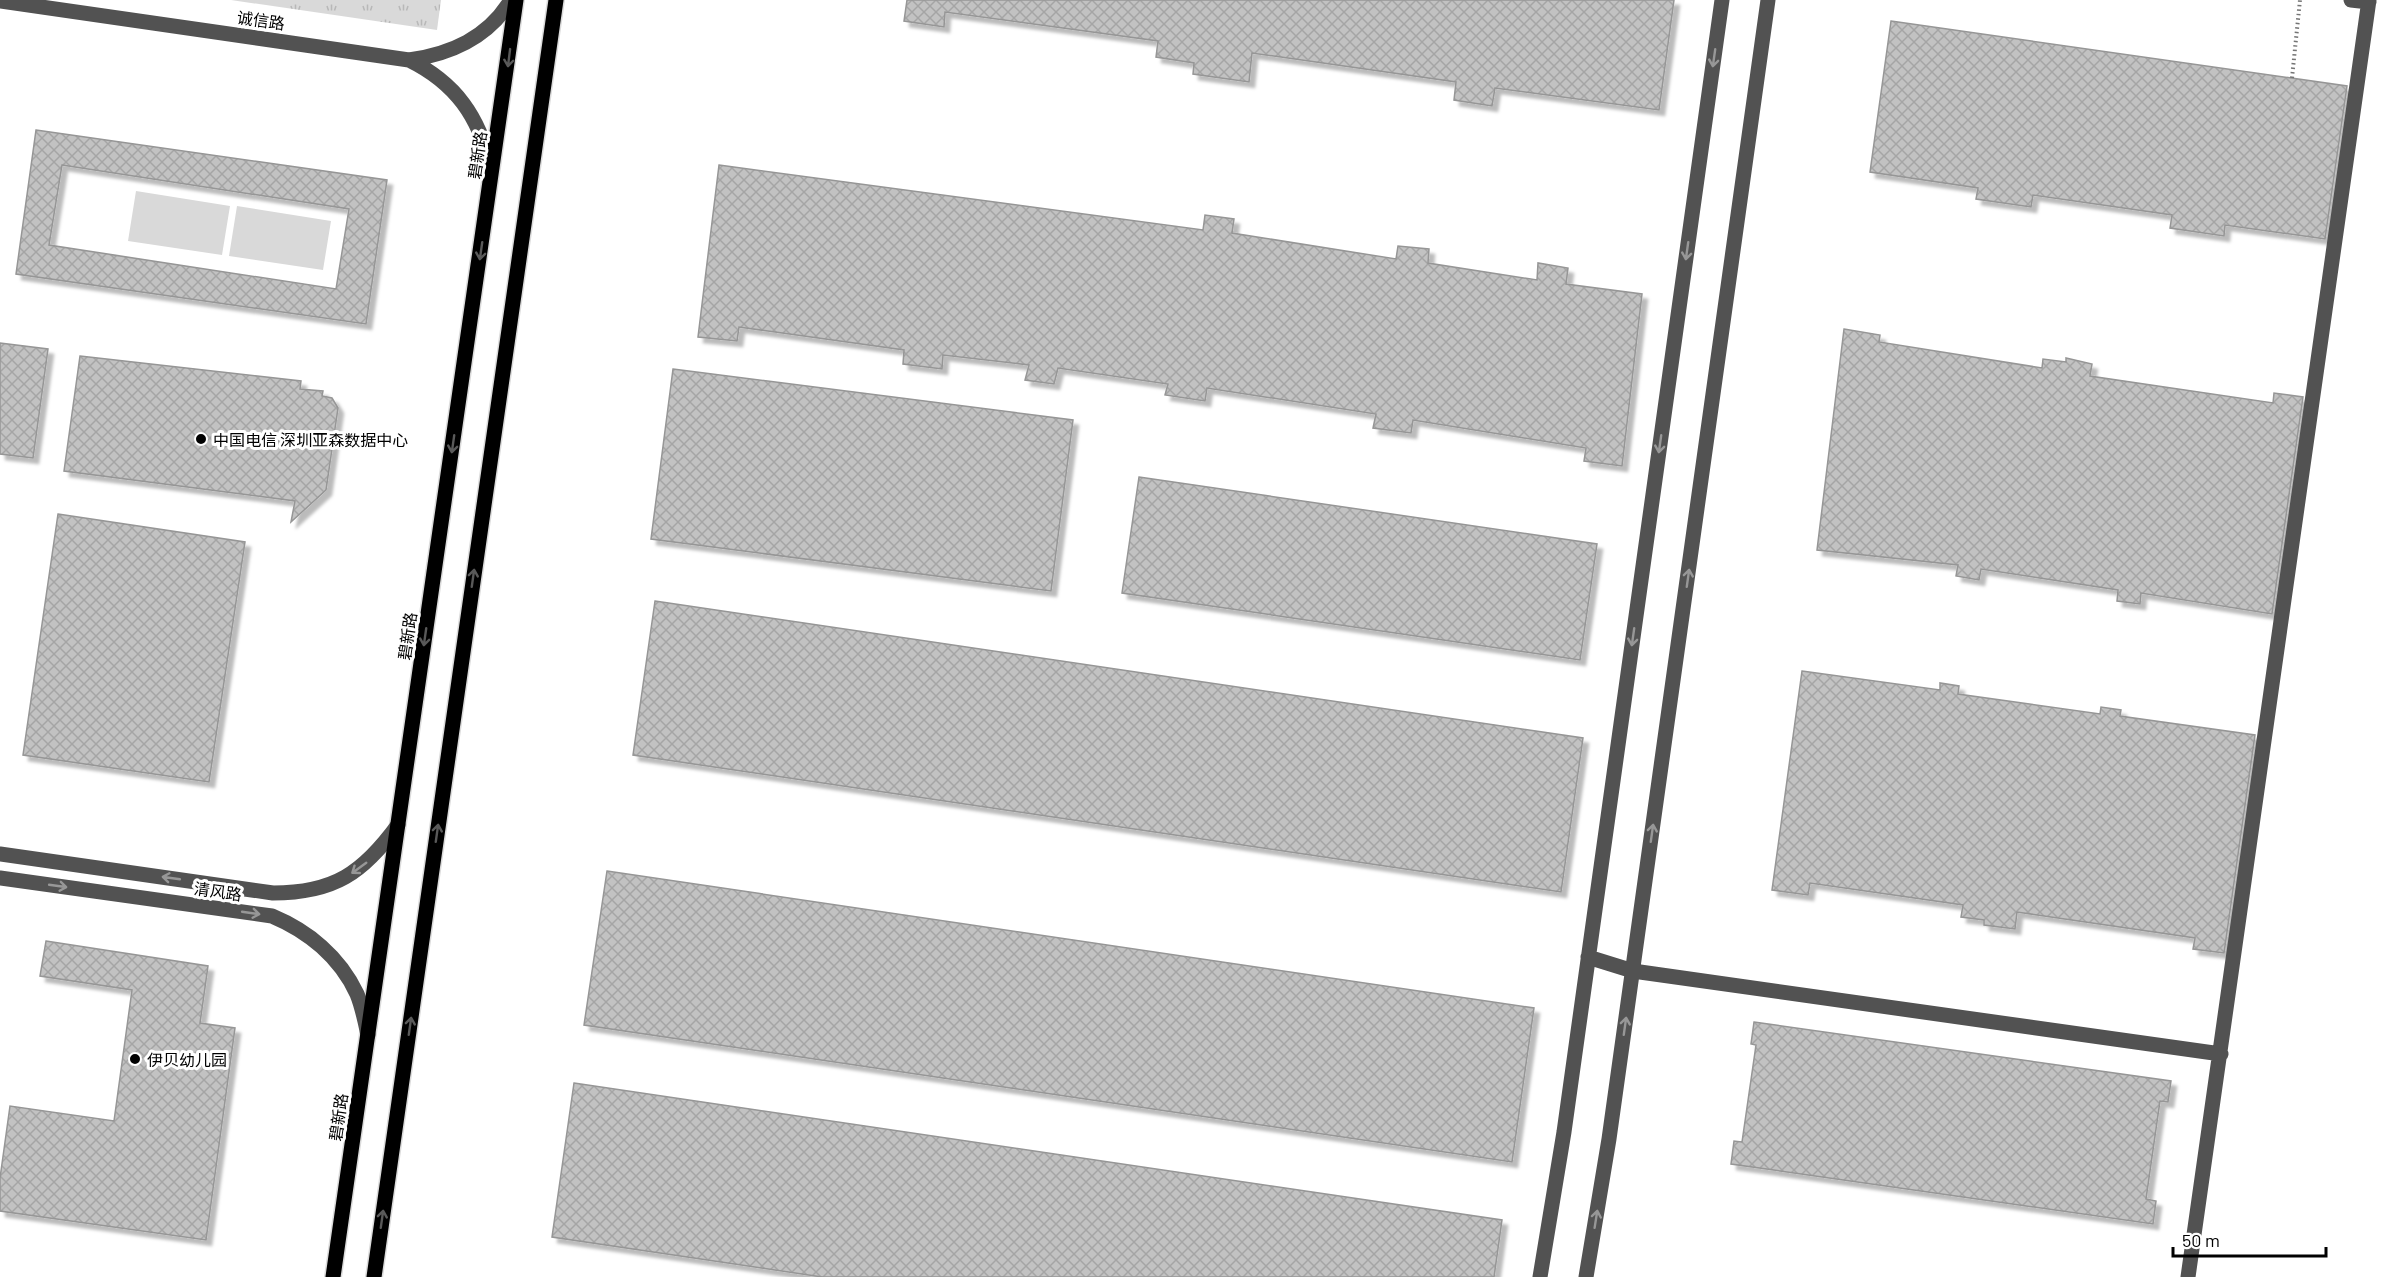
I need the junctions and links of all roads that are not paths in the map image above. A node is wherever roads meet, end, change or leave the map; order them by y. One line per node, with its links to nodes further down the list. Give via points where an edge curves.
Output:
1 (511, 0): 9 (street, 诚信路, via 481,34 455,49)
2 (516, 0): 10 (main road, 碧新路, one-way to 10)
3 (556, 0): 19 (main road, one-way to 3)
4 (1722, 0): 14 (street, one-way to 14)
5 (1768, 0): 15 (street, one-way to 5)
6 (2351, 0): 8 (street)
7 (0, 1): 9 (street, 诚信路)
8 (2369, 1): 17 (street)
9 (409, 60): 10 (street, 诚信路, via 437,76 470,113 485,140)
10 (492, 171): 11 (main road, 碧新路, one-way to 11)
11 (398, 825): 12 (street, 清风路, one-way to 12, via 378,853 356,871 301,893 273,893); 16 (main road, 碧新路)
12 (0, 854)
13 (0, 878): 16 (street, 清风路, one-way to 16, via 272,916 318,943 340,966 357,994)
14 (1588, 957): 15 (street); 20 (street)
15 (1633, 970): 17 (street); 21 (street, one-way to 15)
16 (368, 1035): 18 (main road, 碧新路)
17 (2221, 1054): 22 (street)
18 (333, 1277)
19 (374, 1277)
20 (1540, 1277)
21 (1587, 1277)
22 (2188, 1277)

